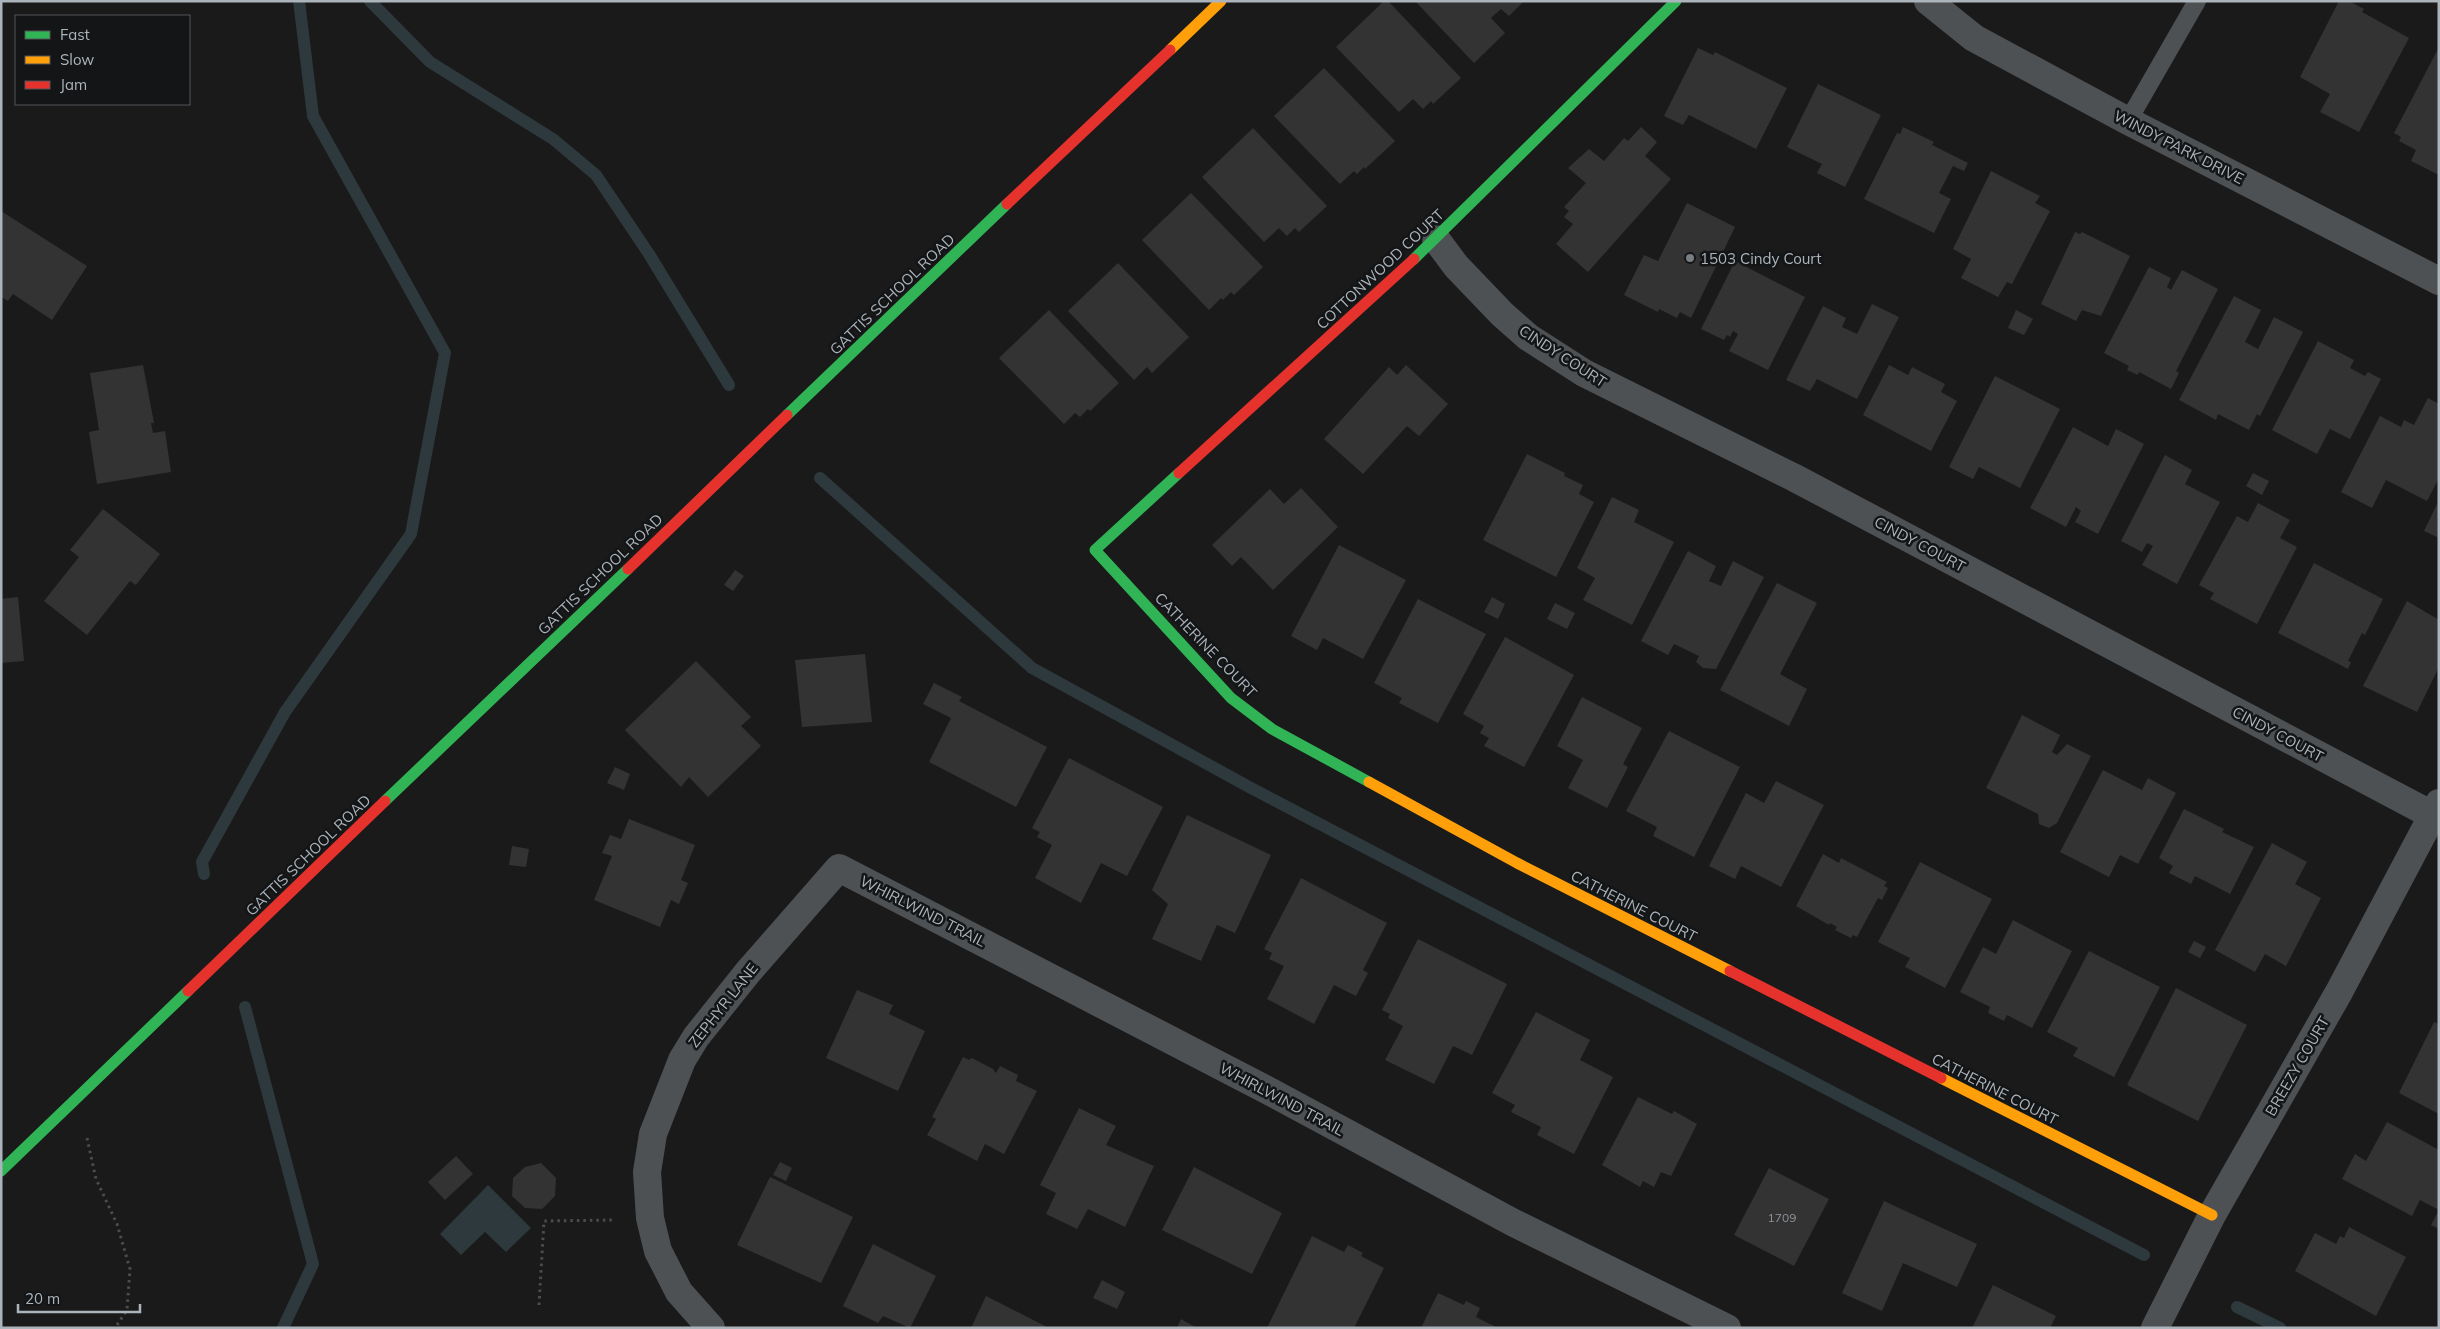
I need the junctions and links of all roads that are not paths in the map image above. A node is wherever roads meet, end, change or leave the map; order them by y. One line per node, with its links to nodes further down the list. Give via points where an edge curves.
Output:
1 (1221, 1): 11 (street, GATTIS SCHOOL ROAD)
2 (1676, 1): 6 (street, COTTONWOOD COURT)
3 (1928, 1): 5 (street, WINDY PARK DRIVE, via 1974,38)
4 (2197, 1): 5 (lane)
5 (2128, 121): 7 (street, WINDY PARK DRIVE)
6 (1436, 239): 8 (street, COTTONWOOD COURT); 9 (street, CINDY COURT, via 1456,266 1502,314 1528,337 1584,373 1793,477)
7 (2439, 281)
8 (1095, 550): 12 (street, CATHERINE COURT, via 1231,698 1272,729 1517,863)
9 (2436, 809): 12 (street, BREEZY COURT, via 2339,992)
10 (839, 868): 13 (street, ZEPHYR LANE, via 696,1037 682,1060 653,1134 647,1172 651,1221 658,1251 679,1292); 14 (street, WHIRLWIND TRAIL, via 1514,1222)
11 (1, 1171)
12 (2212, 1215): 15 (street, BREEZY COURT)
13 (711, 1328)
14 (1727, 1328)
15 (2154, 1328)

